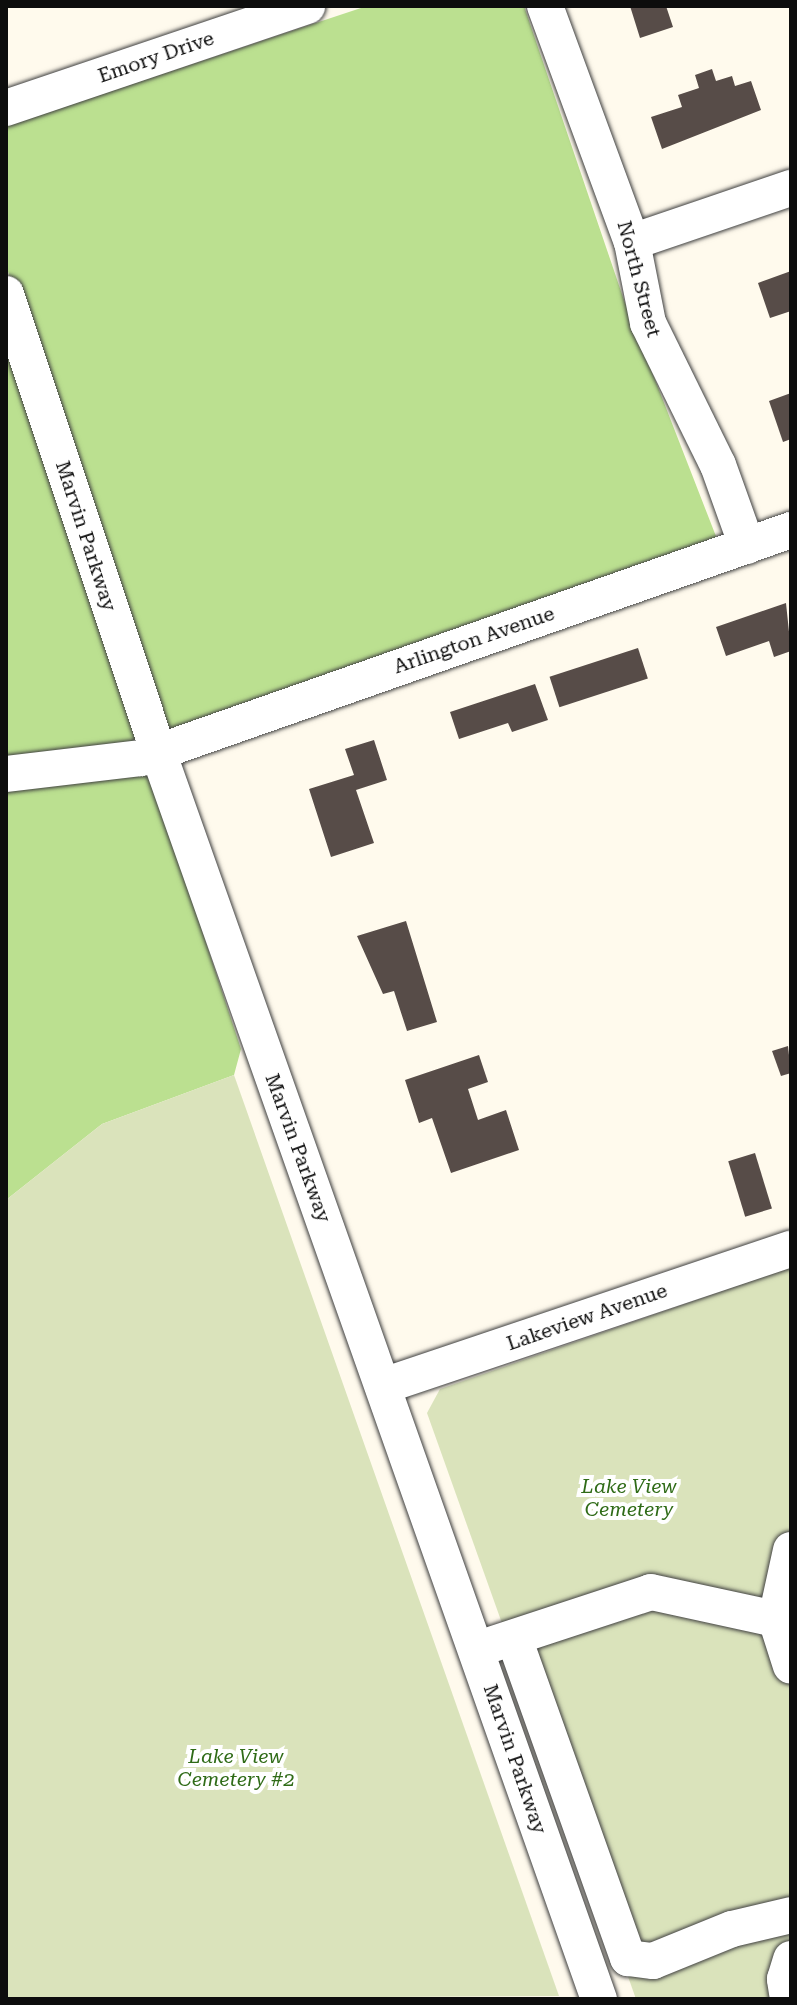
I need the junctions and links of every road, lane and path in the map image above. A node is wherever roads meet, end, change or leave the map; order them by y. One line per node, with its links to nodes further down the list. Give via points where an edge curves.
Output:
1 (307, 6): 3 (street, Emory Drive)
2 (545, 6): 5 (street, North Street)
3 (6, 108)
4 (791, 188): 5 (street)
5 (632, 242): 8 (street, North Street, via 638,291 656,345 697,419)
6 (6, 294): 9 (street, Marvin Parkway)
7 (791, 530): 8 (street, Arlington Avenue)
8 (747, 546): 9 (street, Arlington Avenue)
9 (157, 749): 10 (street, Arlington Avenue, via 141,758); 12 (street, Marvin Parkway)
10 (6, 774)
11 (791, 1249): 12 (street, Lakeview Avenue)
12 (383, 1386): 16 (street, Marvin Parkway)
13 (791, 1550): 14 (street)
14 (776, 1619): 15 (street, via 651,1592); 17 (street)
15 (514, 1638): 16 (street); 18 (street, via 628,1958 653,1961 732,1929)
16 (476, 1648): 20 (street, Marvin Parkway)
17 (791, 1666)
18 (791, 1915)
19 (791, 1959): 21 (street, via 785,1979)
20 (599, 1999)
21 (788, 1999)

